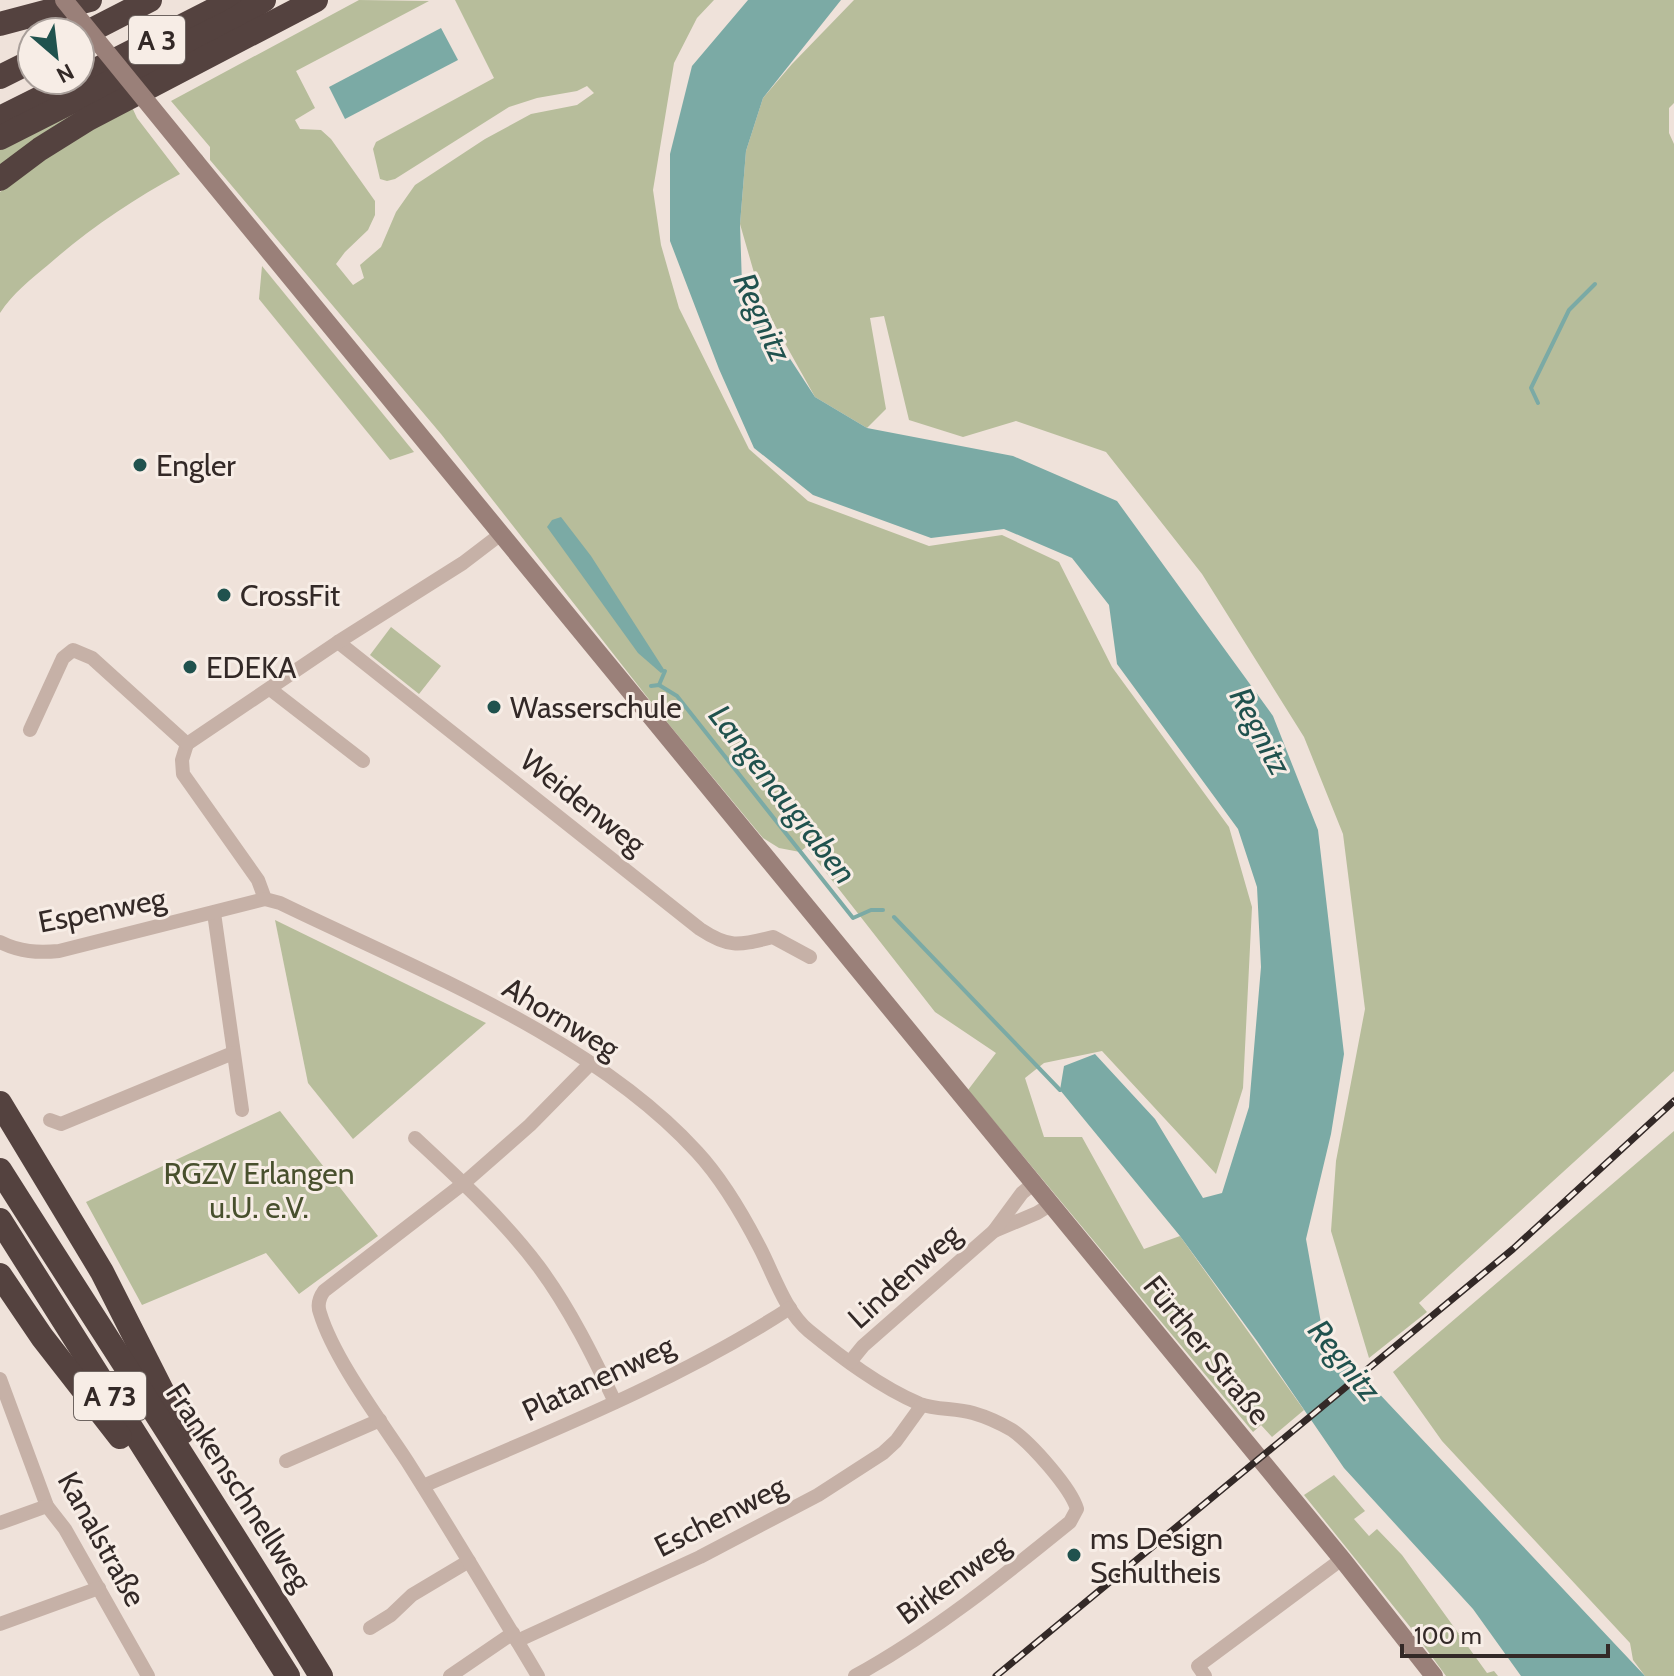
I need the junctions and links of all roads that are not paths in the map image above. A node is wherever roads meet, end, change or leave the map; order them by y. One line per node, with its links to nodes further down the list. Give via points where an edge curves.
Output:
1 (64, 0): 14 (street, Fürther Straße, bridge)
2 (90, 0): 7 (highway)
3 (150, 0): 8 (highway, A 3)
4 (233, 0): 9 (highway, A 3)
5 (264, 0): 12 (highway)
6 (316, 0): 13 (highway, via 88,119)
7 (0, 24)
8 (96, 28)
9 (96, 70)
10 (44, 96): 11 (highway, A 3)
11 (0, 118)
12 (0, 138)
13 (0, 179)
14 (501, 534): 15 (street); 32 (street, Fürther Straße)
15 (338, 642): 16 (street); 23 (street, Weidenweg, via 700,929 737,945 773,937)
16 (270, 689): 18 (street); 19 (street)
17 (30, 730): 18 (street, via 63,658 73,650 92,658)
18 (187, 744): 20 (street, via 183,774 258,880)
19 (363, 761)
20 (265, 899): 21 (street, Espenweg); 25 (street, Ahornweg, via 525,1022)
21 (214, 913): 22 (street, Espenweg, via 59,951 37,953); 24 (street)
22 (0, 942)
23 (810, 957)
24 (233, 1053): 27 (street); 28 (street, via 61,1124)
25 (590, 1064): 31 (street); 37 (street, Ahornweg, via 668,1121 701,1155 735,1204)
26 (0, 1103): 48 (highway, via 102,1272)
27 (242, 1110)
28 (50, 1120)
29 (415, 1138): 31 (street)
30 (0, 1170): 48 (highway, Frankenschnellweg / A 73)
31 (464, 1183): 40 (street, via 539,1266 581,1332); 42 (street, via 320,1297 319,1311 332,1340)
32 (1033, 1184): 33 (street, Fürther Straße); 35 (street, Lindenweg)
33 (1050, 1205): 35 (street, Lindenweg); 49 (street, Fürther Straße)
34 (0, 1220): 51 (highway, Frankenschnellweg / A 73)
35 (994, 1231): 38 (street, Lindenweg)
36 (0, 1275): 51 (highway)
37 (790, 1308): 38 (street, Ahornweg, via 806,1328); 40 (street, Platanenweg)
38 (850, 1362): 41 (street, Ahornweg)
39 (0, 1379): 45 (street, Kanalstraße)
40 (615, 1402): 44 (street, Platanenweg)
41 (922, 1405): 46 (street, Ahornweg, via 970,1412 1024,1439 1071,1495); 55 (street, Eschenweg, via 883,1453 818,1495 700,1557)
42 (380, 1420): 43 (street); 44 (street)
43 (286, 1461)
44 (423, 1486): 50 (street)
45 (47, 1506): 47 (street); 52 (street, Kanalstraße)
46 (1075, 1515): 61 (street, Birkenweg, via 963,1607)
47 (0, 1523)
48 (230, 1527): 58 (highway, Frankenschnellweg / A 73)
49 (1342, 1559): 62 (street, via 1198,1666); 63 (street, Fürther Straße)
50 (469, 1561): 54 (street); 55 (street)
51 (214, 1563): 57 (highway, Frankenschnellweg / A 73)
52 (99, 1588): 53 (street); 56 (street, Kanalstraße)
53 (0, 1624)
54 (370, 1628)
55 (515, 1637): 59 (street, Eschenweg); 60 (street)
56 (148, 1676)
57 (288, 1676)
58 (321, 1676)
59 (450, 1676)
60 (538, 1676)
61 (855, 1676)
62 (1205, 1676)
63 (1434, 1676)

